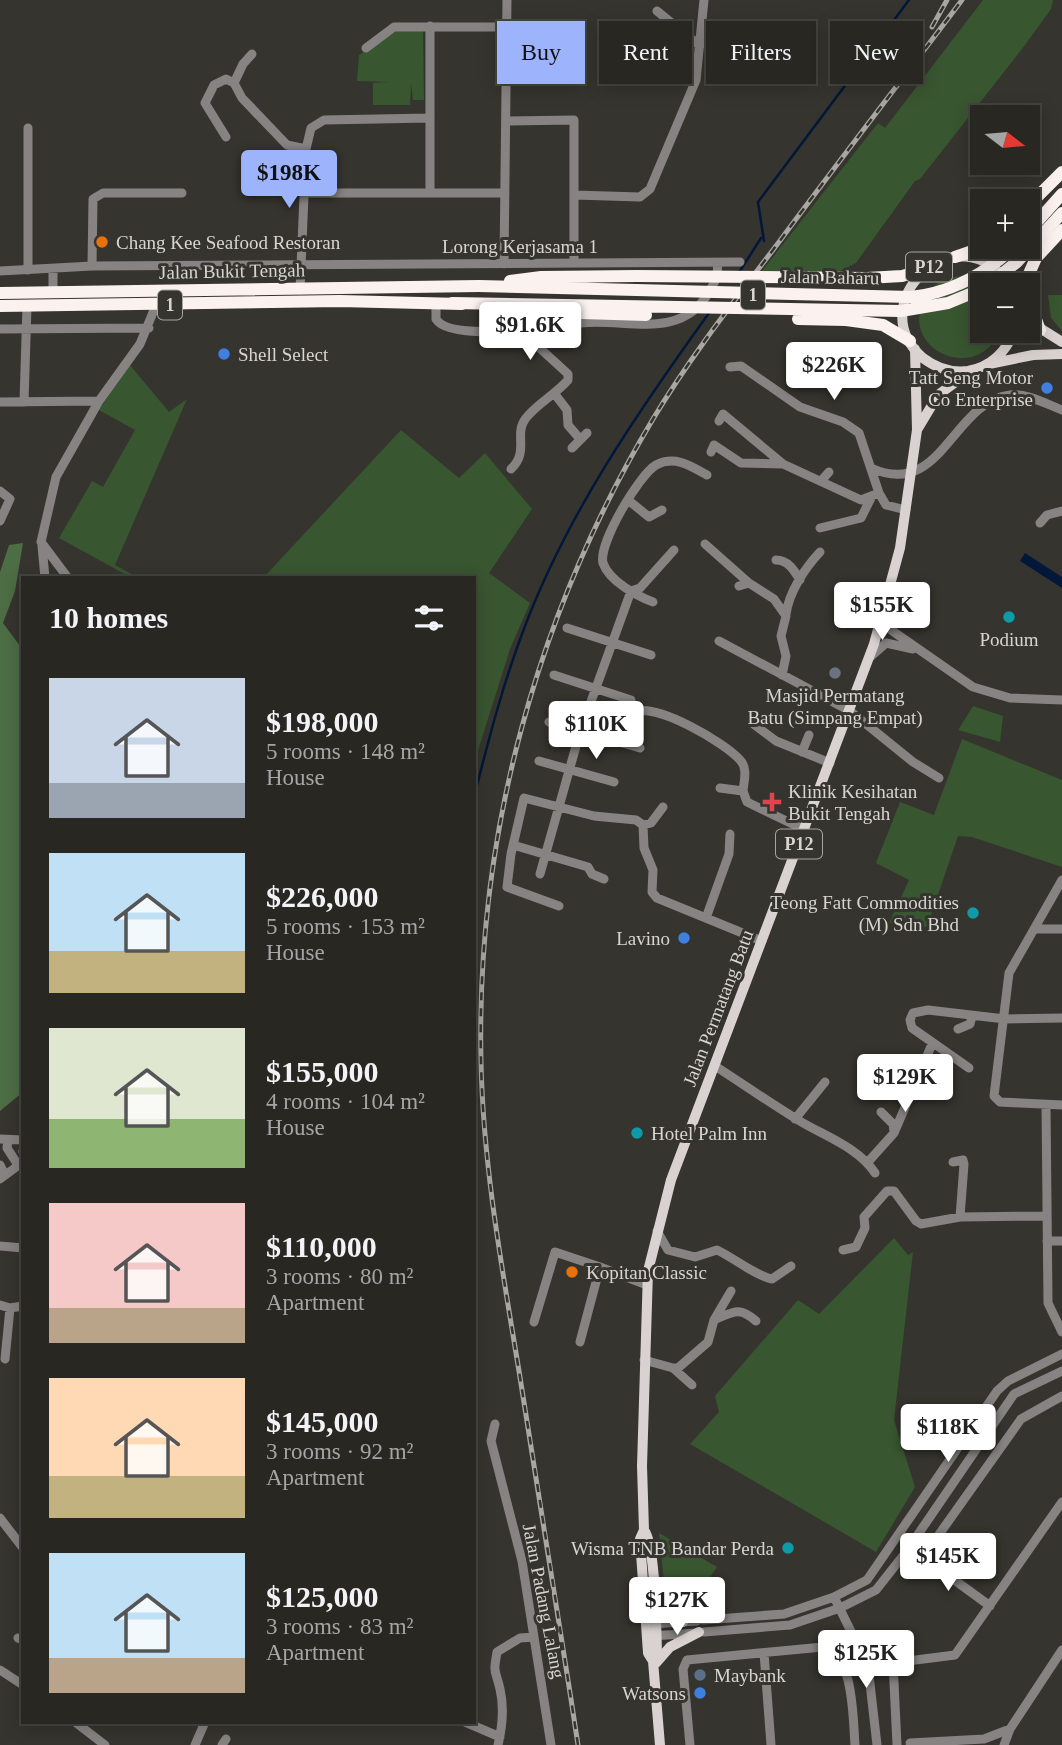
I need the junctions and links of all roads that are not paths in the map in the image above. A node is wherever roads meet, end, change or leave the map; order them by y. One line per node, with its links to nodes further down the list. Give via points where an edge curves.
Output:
1 (507, 0): 4 (street)
2 (704, 0): 7 (street)
3 (657, 11): 7 (street)
4 (507, 21)
5 (430, 26): 6 (street); 8 (street, via 394,27); 12 (street)
6 (497, 27)
7 (700, 46): 24 (street, via 696,80 650,189 640,197)
8 (366, 48)
9 (252, 54): 10 (street)
10 (234, 83): 15 (street, via 226,79 214,85 205,103); 16 (street, via 242,98 287,145)
11 (506, 84): 13 (street)
12 (430, 118): 16 (street, via 324,120 308,133); 19 (street)
13 (506, 121): 20 (street); 24 (street, via 574,120)
14 (28, 128): 42 (street)
15 (226, 137)
16 (306, 149): 18 (street)
17 (1062, 172): 22 (highway)
18 (304, 193): 19 (street); 37 (street)
19 (430, 193): 20 (street)
20 (505, 193): 35 (street)
21 (182, 194): 38 (street, via 103,193 93,199)
22 (1040, 194)
23 (1062, 194): 26 (highway)
24 (574, 195): 34 (street)
25 (1062, 213): 44 (highway, bridge)
26 (1040, 219)
27 (1062, 230): 36 (highway)
28 (970, 252): 29 (highway)
29 (955, 257): 40 (main road, P12); 43 (main road, P12, via 986,263)
30 (999, 259): 47 (highway, Jalan Baharu / 1, bridge, via 964,282 911,298)
31 (1024, 259): 36 (highway)
32 (717, 262): 33 (street, Lorong Kerjasama 1); 34 (street, Lorong Kerjasama 1); 61 (street, via 718,277 705,299 675,322 582,323)
33 (740, 262)
34 (574, 263): 35 (street, Lorong Kerjasama 1)
35 (504, 264): 37 (street, Lorong Kerjasama 1)
36 (1033, 264): 45 (highway)
37 (301, 265): 38 (street, Lorong Kerjasama 1); 48 (street)
38 (92, 266): 39 (street, Lorong Kerjasama 1)
39 (53, 269): 42 (street, Lorong Kerjasama 1); 49 (street)
40 (925, 270): 47 (highway, bridge, via 867,278 541,277); 64 (main road, P12, via 905,299 904,320)
41 (0, 271): 42 (street, Lorong Kerjasama 1)
42 (27, 271)
43 (996, 273)
44 (1003, 273)
45 (1030, 273)
46 (464, 286): 47 (highway, Jalan Baharu / 1); 48 (highway, Jalan Bukit Tengah / 1)
47 (479, 286)
48 (300, 290): 49 (highway, Jalan Bukit Tengah / 1)
49 (53, 292): 50 (highway, Jalan Bukit Tengah / 1)
50 (0, 293)
51 (970, 294): 53 (highway, Jalan Baharu / 1, bridge, via 948,303 901,311)
52 (436, 303): 53 (highway, Jalan Bukit Tengah / 1); 54 (highway, Jalan Bukit Tengah / 1); 61 (street, via 436,319 446,328)
53 (452, 303): 64 (highway, bridge, via 548,314 846,320 883,325)
54 (156, 305): 56 (highway, Jalan Bukit Tengah / 1); 57 (street)
55 (0, 306): 56 (highway, Jalan Bukit Tengah / 1)
56 (27, 306): 59 (street)
57 (149, 328): 59 (street); 71 (street)
58 (0, 329): 59 (street)
59 (26, 329): 70 (street)
60 (1041, 330): 62 (main road)
61 (521, 331): 69 (street, via 568,374 568,380)
62 (1062, 342)
63 (1007, 343): 66 (main road)
64 (912, 344): 68 (main road, P12, via 937,366); 75 (main road, Jalan Permatang Batu / P12)
65 (1062, 354): 66 (main road)
66 (987, 365): 68 (main road, P12)
67 (730, 367): 79 (street, via 741,366 800,407 843,422 859,433)
68 (972, 370): 75 (main road, Jalan Permatang Batu / P12, via 938,395)
69 (554, 393): 76 (street, via 567,410 568,425 584,436); 80 (street, via 525,419 522,453)
70 (24, 401): 71 (street); 72 (street)
71 (99, 401): 94 (street, via 54,481)
72 (0, 402)
73 (1062, 410): 82 (street, via 1021,395 991,401 958,429 945,450)
74 (719, 421): 78 (street, via 723,414)
75 (917, 430): 82 (main road, Jalan Permatang Batu / P12)
76 (572, 449)
77 (711, 452): 78 (street, via 714,445 741,463)
78 (783, 464): 84 (street)
79 (871, 468): 82 (street); 86 (street)
80 (511, 469)
81 (829, 472): 84 (street)
82 (911, 472): 89 (main road, Jalan Permatang Batu / P12)
83 (707, 475): 87 (street, via 681,461 657,465)
84 (821, 481): 86 (street, via 861,500)
85 (0, 491): 91 (street, via 10,499)
86 (875, 495): 89 (street, via 886,505); 93 (street, via 861,518)
87 (628, 500): 88 (street, via 649,517); 102 (street, via 602,559 611,576)
88 (662, 510)
89 (906, 510): 105 (main road, Jalan Permatang Batu / P12)
90 (1062, 511): 92 (street, via 1047,515)
91 (0, 521)
92 (1040, 523)
93 (820, 528)
94 (42, 544): 99 (street); 100 (street)
95 (705, 544): 104 (street, via 744,584 774,598)
96 (674, 550): 102 (street)
97 (820, 552): 101 (street)
98 (776, 560): 101 (street, via 792,567)
99 (45, 576)
100 (66, 576)
101 (800, 580): 104 (street)
102 (631, 592): 103 (street); 107 (street)
103 (653, 602)
104 (786, 615): 112 (street, via 781,636 786,656)
105 (883, 615): 109 (street, via 891,630); 111 (main road, Jalan Permatang Batu / P12)
106 (567, 628): 107 (street)
107 (611, 641): 110 (street); 114 (street)
108 (719, 641): 112 (street)
109 (915, 649): 111 (street, via 886,643); 116 (street, via 979,689 1017,699)
110 (651, 655)
111 (869, 659): 117 (main road, Jalan Permatang Batu / P12)
112 (782, 675): 117 (street)
113 (554, 676): 114 (street)
114 (595, 689): 115 (street); 121 (street)
115 (631, 700)
116 (1062, 700)
117 (850, 711): 126 (main road, Jalan Permatang Batu / P12); 128 (street)
118 (633, 713): 131 (street, via 642,709 656,713 720,744 742,761)
119 (549, 722): 121 (street)
120 (752, 723): 124 (street, via 776,741)
121 (580, 732): 123 (street); 127 (street)
122 (809, 735): 124 (street)
123 (640, 748)
124 (802, 752): 126 (street)
125 (539, 761): 127 (street)
126 (830, 763): 135 (main road, Jalan Permatang Batu / P12)
127 (570, 768): 129 (street); 132 (street)
128 (939, 778)
129 (614, 782)
130 (719, 788): 131 (street)
131 (743, 791): 135 (street, via 747,802)
132 (559, 806): 134 (street); 137 (street, via 524,798); 138 (street)
133 (663, 807): 134 (street, via 651,823)
134 (643, 825): 143 (street, via 644,848 653,870 652,892)
135 (805, 830): 146 (main road, Jalan Permatang Batu / P12)
136 (730, 834): 143 (street, via 729,854)
137 (513, 845): 138 (street); 142 (street, via 508,887)
138 (546, 855): 139 (street); 140 (street, via 588,867)
139 (540, 874)
140 (604, 879)
141 (1062, 880): 144 (street)
142 (559, 906)
143 (706, 918): 146 (street)
144 (1034, 929): 145 (street); 149 (street, via 1009,973)
145 (1062, 929)
146 (762, 941): 152 (main road, Jalan Permatang Batu / P12)
147 (972, 1016): 149 (street); 150 (street, via 970,1024); 151 (street, via 928,1010 913,1013 912,1028)
148 (1062, 1017): 149 (street)
149 (1004, 1019): 155 (street, via 995,1096 1000,1102)
150 (958, 1029)
151 (932, 1044): 153 (street); 159 (street)
152 (715, 1066): 158 (street); 168 (main road, Jalan Permatang Batu / P12)
153 (969, 1068)
154 (825, 1082): 158 (street)
155 (1046, 1105): 156 (street); 166 (street)
156 (1062, 1105)
157 (881, 1112): 159 (street, via 893,1124)
158 (795, 1119): 161 (street)
159 (894, 1133): 161 (street)
160 (4, 1139): 164 (street)
161 (867, 1162): 165 (street)
162 (953, 1162): 167 (street, via 963,1160 964,1164)
163 (0, 1165): 164 (street)
164 (14, 1170)
165 (875, 1173)
166 (1047, 1216): 167 (street); 169 (street)
167 (960, 1217): 173 (street, via 921,1224 894,1191 887,1191 864,1217 865,1228 856,1247)
168 (656, 1230): 174 (street, via 668,1250 695,1257 717,1250 762,1277 772,1279); 176 (main road, Jalan Permatang Batu / P12)
169 (1047, 1241): 170 (street); 182 (street, via 1048,1303)
170 (1062, 1241)
171 (0, 1246): 172 (street)
172 (21, 1248)
173 (843, 1250)
174 (791, 1266)
175 (600, 1267): 176 (street); 181 (street, via 555,1252); 183 (street)
176 (647, 1285): 186 (main road, Jalan Permatang Batu / P12)
177 (731, 1291): 179 (street)
178 (5, 1306): 185 (street)
179 (714, 1320): 180 (street, via 736,1309); 187 (street, via 703,1347)
180 (757, 1321)
181 (534, 1322)
182 (1062, 1332)
183 (580, 1342)
184 (1062, 1354): 191 (street, via 1008,1381)
185 (5, 1359)
186 (644, 1360): 187 (street); 196 (main road, Jalan Permatang Batu / P12)
187 (673, 1368): 189 (street)
188 (1062, 1371): 192 (street, via 1014,1394)
189 (692, 1385)
190 (1062, 1396): 201 (street, via 1021,1419 923,1557)
191 (989, 1403): 192 (street); 198 (street, via 876,1570 867,1580)
192 (1000, 1412): 199 (street, via 906,1552 876,1590)
193 (495, 1424): 207 (street, Jalan Padang Lalang, via 491,1441 522,1562)
194 (1062, 1502): 201 (street)
195 (0, 1518): 197 (street)
196 (644, 1530): 200 (main road, Jalan Permatang Batu / P12, via 649,1538); 206 (main road, Jalan Permatang Batu / P12, via 640,1539)
197 (21, 1545)
198 (834, 1597): 202 (street); 204 (street, via 785,1614)
199 (860, 1598): 202 (street); 205 (street)
200 (654, 1600): 203 (main road, via 665,1613); 206 (main road, Jalan Permatang Batu / P12)
201 (990, 1605): 210 (street, via 955,1655)
202 (840, 1608): 204 (street, via 783,1627); 205 (street)
203 (683, 1622): 204 (street); 206 (street)
204 (701, 1626): 206 (street); 211 (main road)
205 (849, 1627): 212 (street)
206 (651, 1630): 211 (main road, Jalan Permatang Batu / P12, via 657,1656)
207 (534, 1637): 220 (street, via 520,1638 497,1652 493,1673 500,1689); 225 (street, Jalan Padang Lalang)
208 (1062, 1650): 219 (street)
209 (764, 1653): 227 (street, via 687,1660); 228 (street); 229 (street, via 823,1647 834,1651 850,1685)
210 (892, 1662): 212 (street); 218 (street)
211 (654, 1664): 226 (main road, Jalan Permatang Batu / P12)
212 (868, 1666): 230 (street)
213 (0, 1670): 214 (street)
214 (21, 1684)
215 (78, 1724): 223 (street)
216 (204, 1724): 224 (street)
217 (468, 1724): 220 (street)
218 (896, 1728): 222 (street); 231 (street)
219 (1010, 1729): 221 (street); 232 (street)
220 (499, 1741)
221 (987, 1742): 222 (street)
222 (909, 1744)
223 (105, 1745)
224 (195, 1745)
225 (551, 1745)
226 (660, 1745)
227 (690, 1745)
228 (771, 1745)
229 (855, 1745)
230 (877, 1745)
231 (897, 1745)
232 (1004, 1745)

